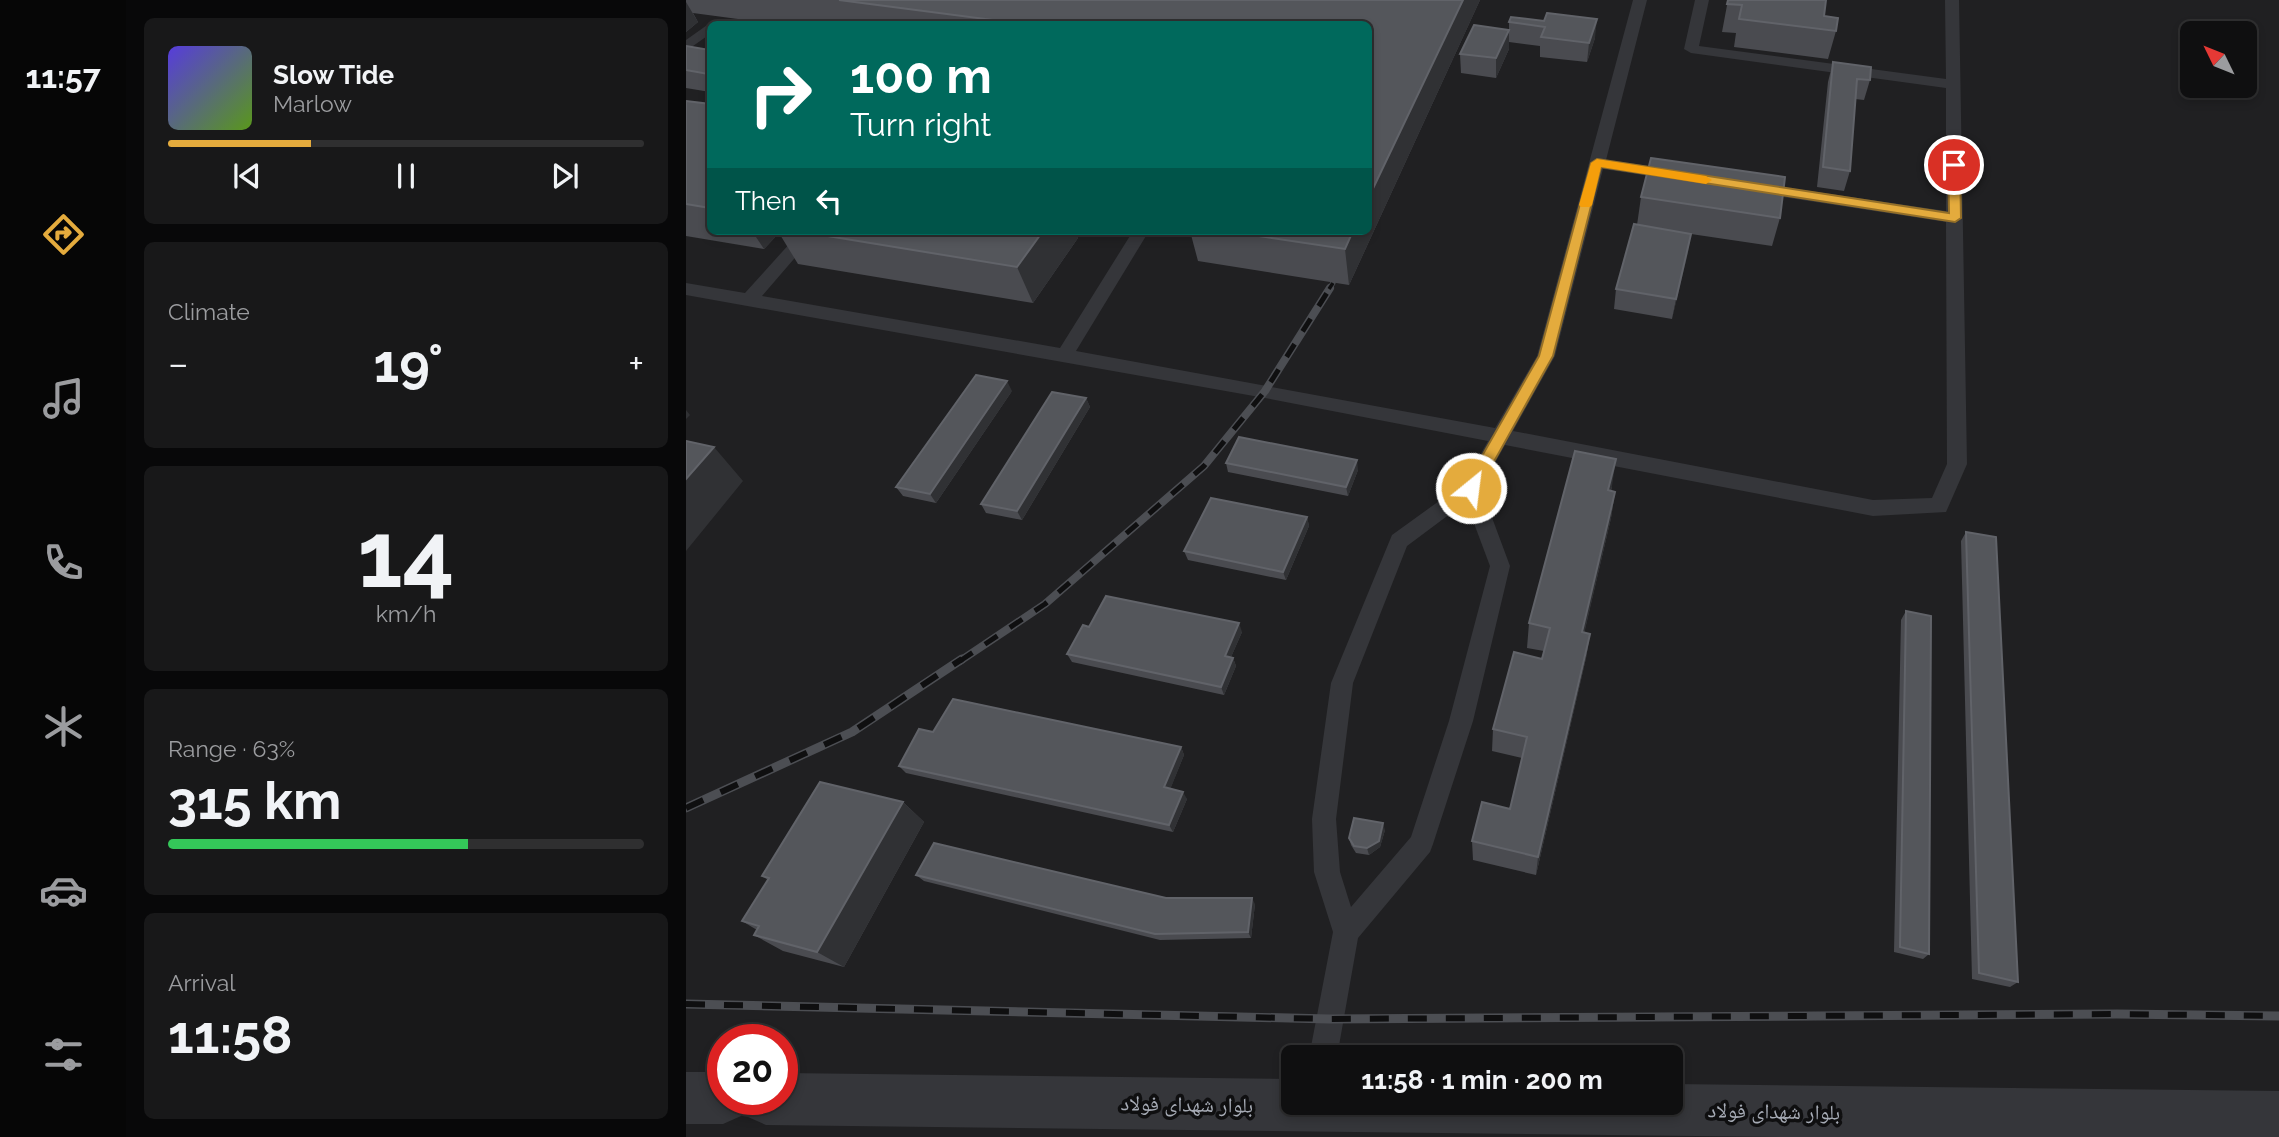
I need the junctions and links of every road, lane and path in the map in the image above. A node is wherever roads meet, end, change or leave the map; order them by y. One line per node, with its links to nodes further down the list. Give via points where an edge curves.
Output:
1 (1640, 0): 7 (lane)
2 (1702, 0): 6 (lane, via 1691,49)
3 (1952, 0): 6 (lane)
4 (707, 30): 5 (lane)
5 (686, 47)
6 (1954, 85): 10 (lane)
7 (1597, 163): 8 (lane); 16 (lane, via 1546,356)
8 (1693, 178)
9 (1734, 184): 10 (lane)
10 (1955, 218): 16 (lane, via 1957,464 1939,506 1873,508)
11 (806, 235): 14 (lane)
12 (1139, 235): 15 (lane)
13 (686, 289): 14 (lane)
14 (749, 300): 15 (lane)
15 (1064, 356): 16 (lane)
16 (1501, 435): 17 (lane)
17 (1471, 488): 18 (lane, via 1500,566 1461,721 1421,844); 18 (lane, via 1399,541 1342,683 1324,818 1327,872)
18 (1346, 932): 19 (lane)
19 (1327, 1045)
20 (686, 1098): 21 (street)
21 (707, 1098)
22 (798, 1099): 23 (street, بلوار شهدای فولاد)
23 (1281, 1101)
24 (1683, 1107): 25 (street, بلوار شهدای فولاد)
25 (2279, 1117)

